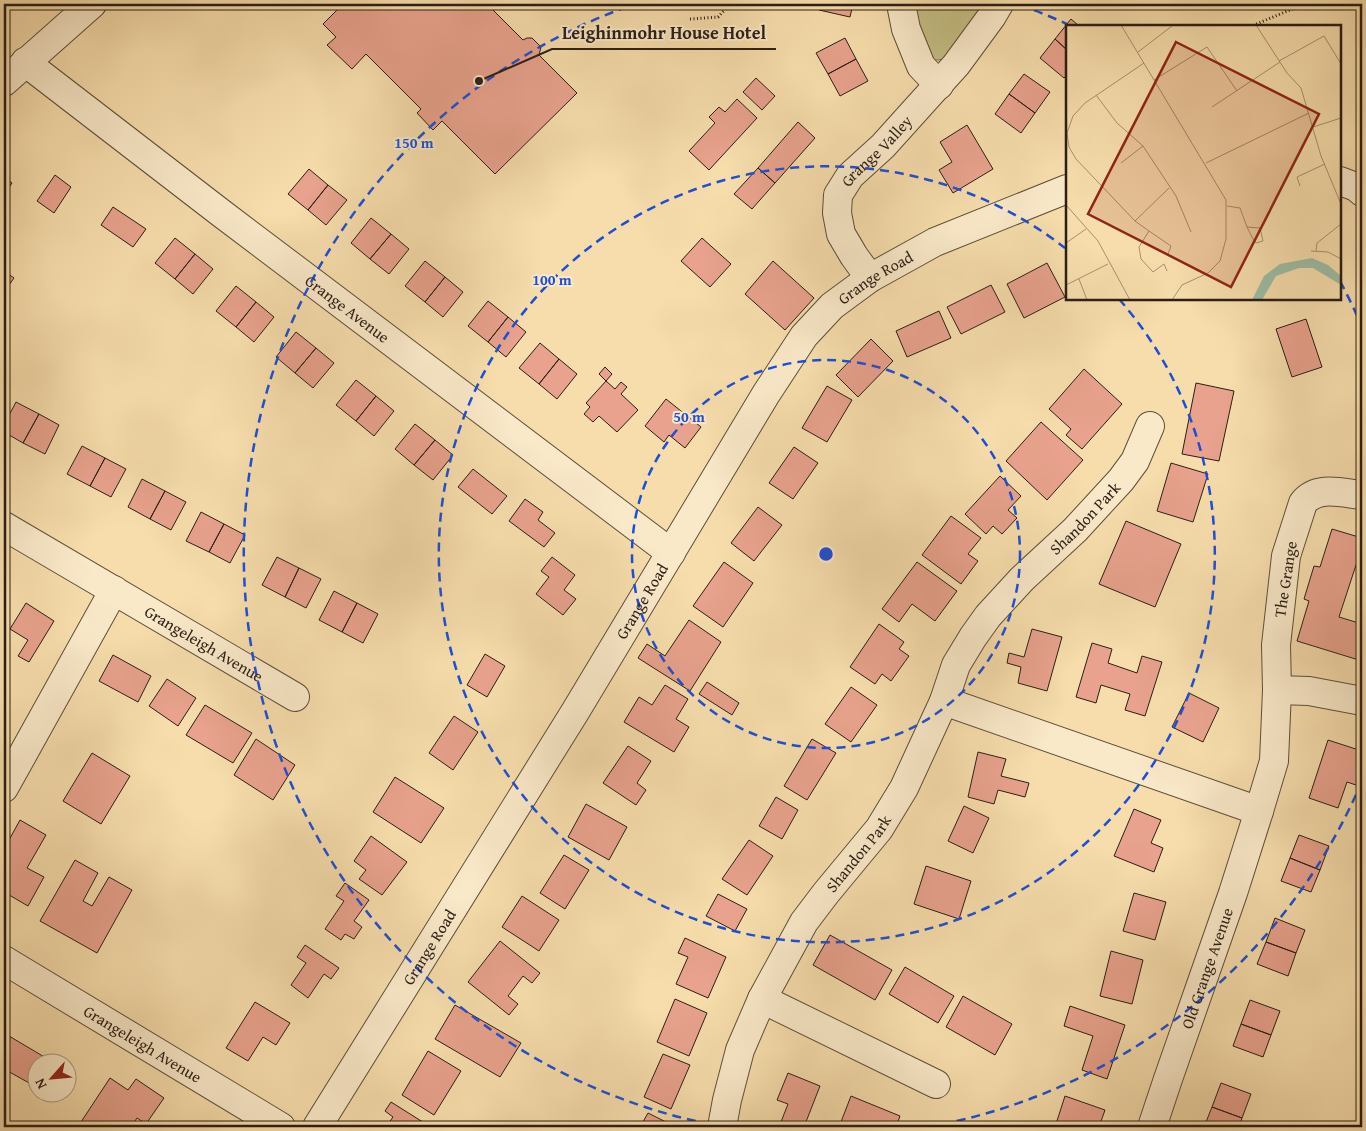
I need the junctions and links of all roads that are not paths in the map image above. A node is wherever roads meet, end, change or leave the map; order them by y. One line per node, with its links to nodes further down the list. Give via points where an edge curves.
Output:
1 (92, 4): 4 (street)
2 (901, 4): 6 (street, via 906,29 921,66)
3 (999, 4): 6 (street, Grange Valley)
4 (25, 62): 5 (street); 14 (street, Grange Avenue)
5 (4, 82)
6 (939, 85): 10 (street, Grange Valley, via 850,176 838,195 841,234)
7 (1341, 181): 9 (street)
8 (1066, 189): 10 (street, Grange Road, via 935,242)
9 (1362, 192)
10 (870, 278): 14 (street, Grange Road, via 832,306 804,336)
11 (1150, 426): 18 (street, Shandon Park, via 1135,461 1121,480 1076,530 988,616 956,665)
12 (1362, 495): 16 (street, The Grange, via 1328,491 1315,493 1304,503 1286,556 1276,645)
13 (4, 526): 15 (street, Grangeleigh Avenue)
14 (671, 553): 26 (street, Grange Road)
15 (114, 590): 17 (street, Grangeleigh Avenue); 20 (street)
16 (1277, 690): 19 (street, via 1309,691); 21 (street, The Grange, via 1274,760)
17 (295, 697)
18 (944, 701): 21 (street); 23 (street, Shandon Park, via 904,788 879,830 804,922)
19 (1362, 701)
20 (4, 788)
21 (1259, 811): 28 (street, Old Grange Avenue)
22 (4, 960): 25 (street, Grangeleigh Avenue)
23 (762, 999): 24 (street); 27 (street, Shandon Park, via 740,1050)
24 (936, 1084)
25 (281, 1127)
26 (317, 1127)
27 (722, 1127)
28 (1152, 1127)

